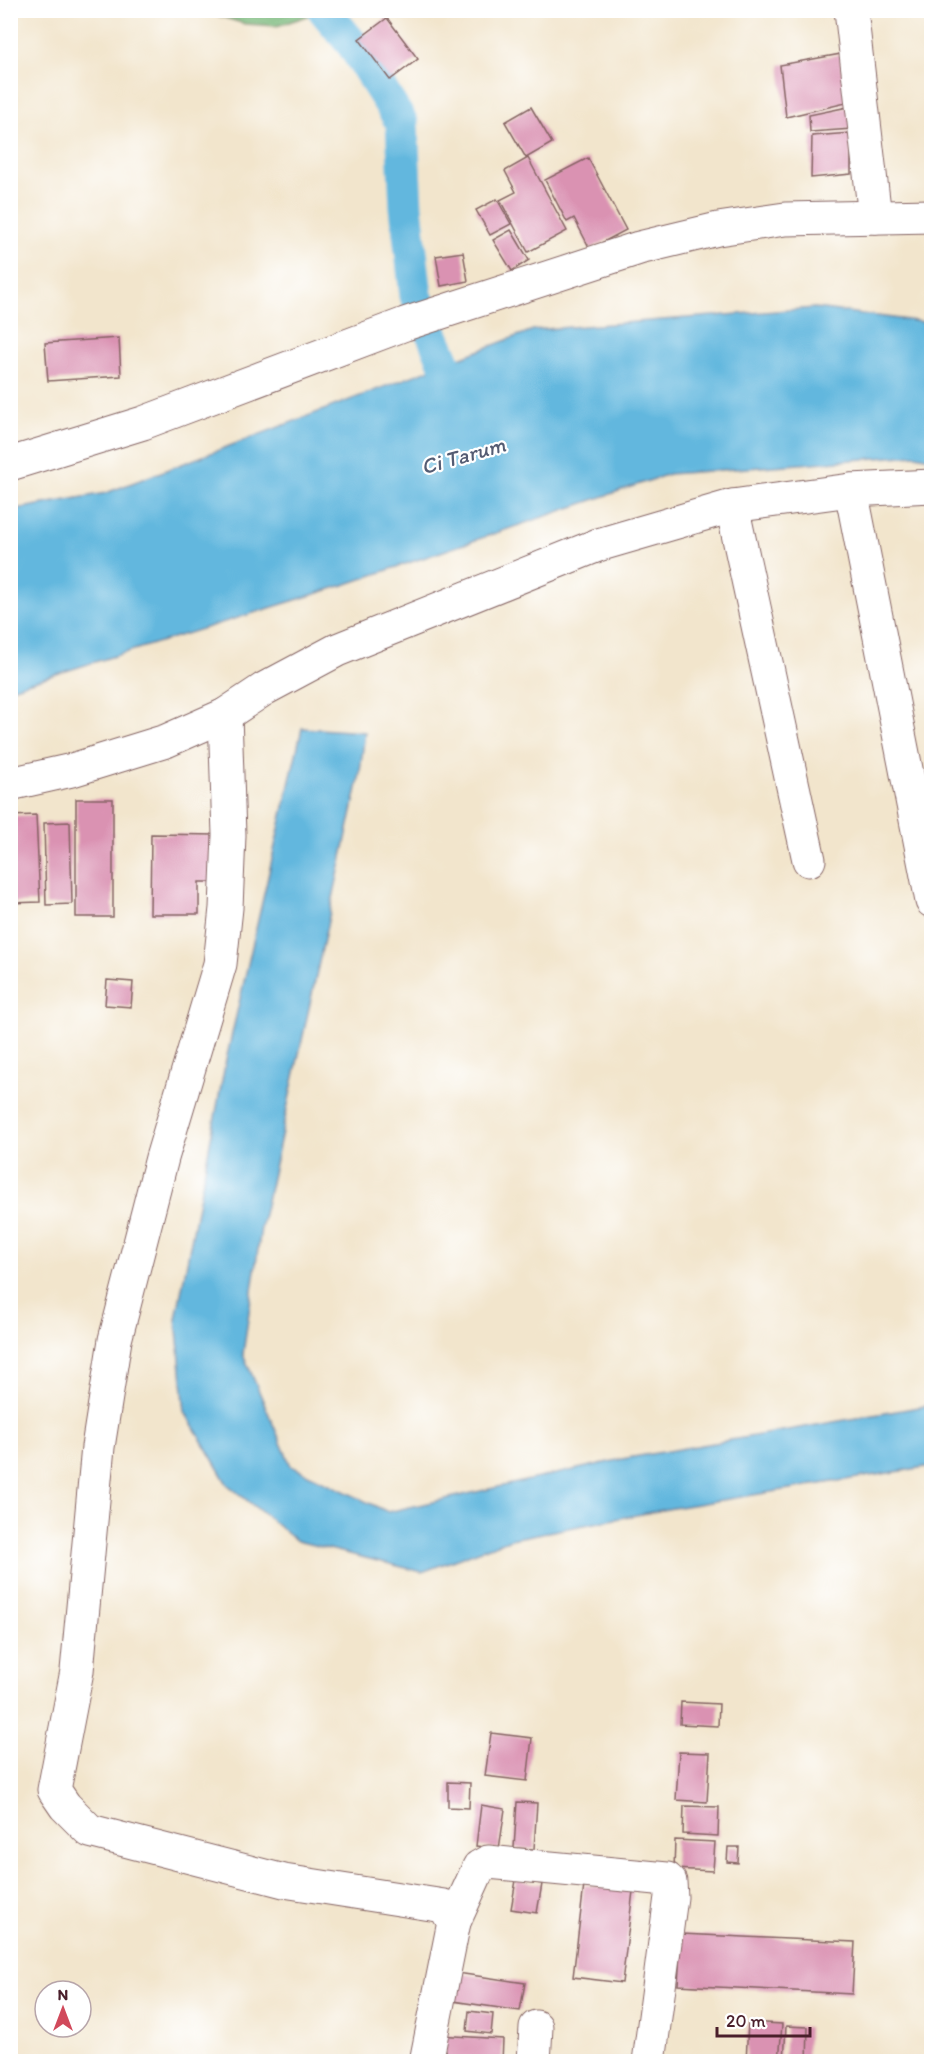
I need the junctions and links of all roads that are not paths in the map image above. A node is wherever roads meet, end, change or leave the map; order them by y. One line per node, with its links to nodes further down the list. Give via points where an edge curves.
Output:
1 (851, 10): 3 (street)
2 (932, 216): 3 (street)
3 (875, 217): 4 (street, via 785,219 718,229 639,248 405,324 143,423)
4 (10, 464)
5 (932, 486): 6 (street)
6 (852, 490): 7 (street); 11 (street)
7 (732, 506): 8 (street, via 598,544 428,611 337,650); 10 (street)
8 (225, 715): 9 (street, via 166,741); 12 (street, via 229,835 220,964 162,1158 115,1340 98,1447 77,1671 54,1790 90,1831 284,1881 444,1906)
9 (10, 784)
10 (809, 860)
11 (932, 901)
12 (454, 1922): 14 (street); 16 (street, via 479,1867 488,1862 667,1879 671,1897)
13 (536, 2026): 15 (street)
14 (426, 2061)
15 (534, 2061)
16 (649, 2061)

